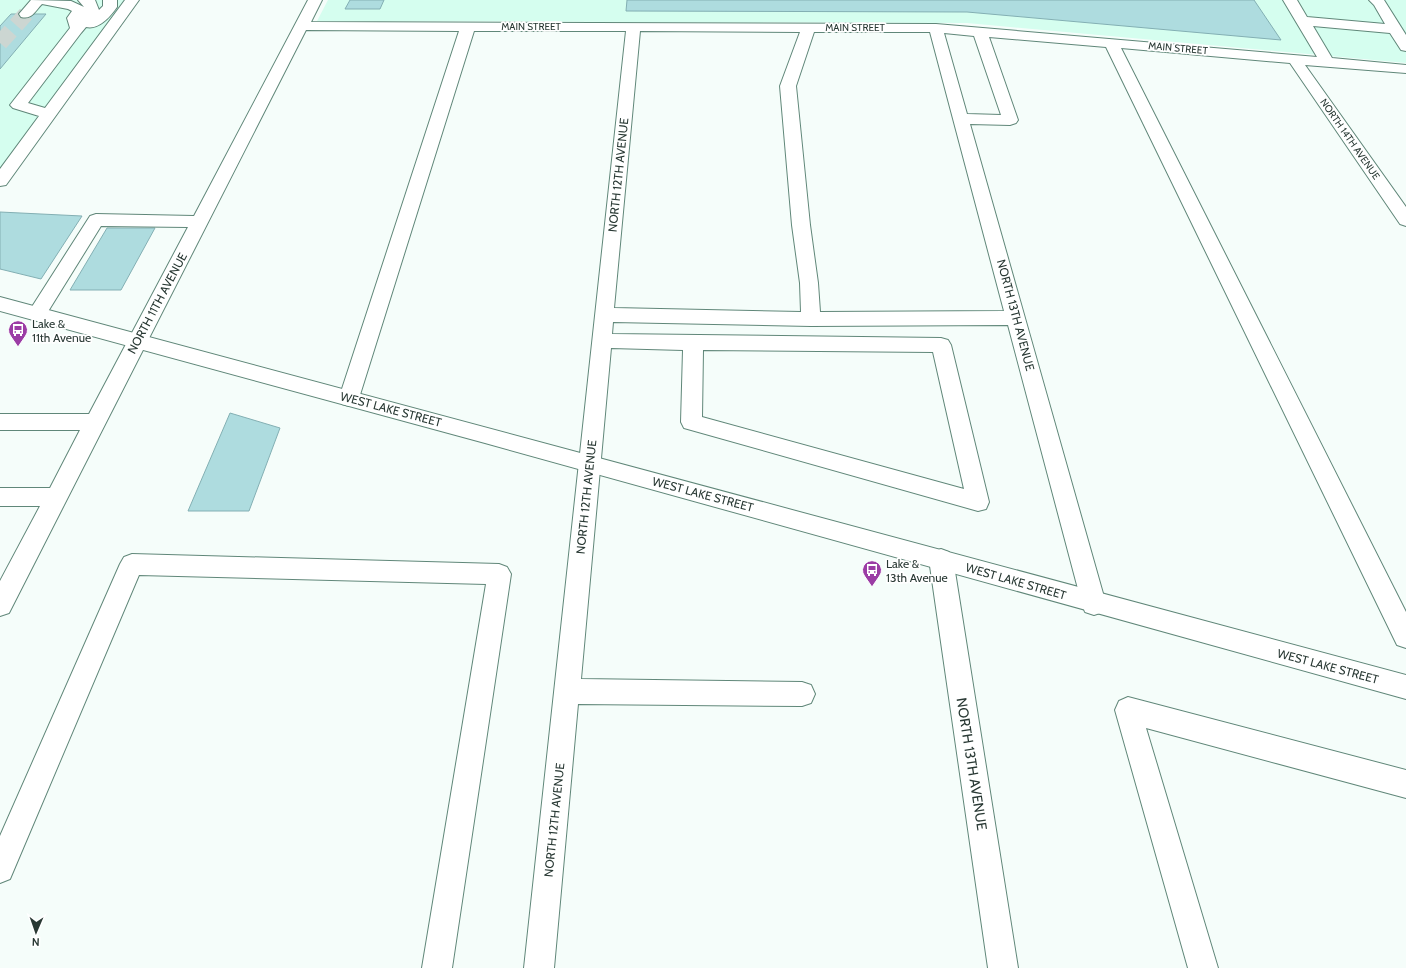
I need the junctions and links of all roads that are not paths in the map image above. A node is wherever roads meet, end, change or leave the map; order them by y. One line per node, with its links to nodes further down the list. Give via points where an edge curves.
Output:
1 (85, 0): 15 (street, via 88,0 93,11)
2 (110, 0): 15 (street, via 110,7 98,20)
3 (132, 0): 22 (street)
4 (315, 0): 9 (street, NORTH 11TH AVENUE)
5 (1290, 0): 8 (street)
6 (1376, 0): 14 (street)
7 (40, 4): 15 (street, via 71,5 80,10 74,18)
8 (1302, 21): 14 (street); 20 (street)
9 (301, 26): 10 (street, MAIN STREET); 26 (street, NORTH 11TH AVENUE)
10 (468, 26): 11 (street, MAIN STREET); 35 (street)
11 (633, 26): 12 (street, MAIN STREET); 29 (street, NORTH 12TH AVENUE)
12 (809, 27): 13 (street, MAIN STREET); 31 (street, via 788,86)
13 (936, 28): 16 (street, MAIN STREET); 23 (street, NORTH 13TH AVENUE)
14 (1395, 29): 18 (street)
15 (76, 30): 22 (street, via 18,105)
16 (980, 32): 17 (street, MAIN STREET); 23 (street, via 1010,120)
17 (1111, 43): 19 (street, MAIN STREET); 44 (street)
18 (1406, 47)
19 (1294, 58): 20 (street, MAIN STREET); 25 (street, NORTH 14TH AVENUE)
20 (1326, 62): 21 (street, MAIN STREET)
21 (1406, 69)
22 (49, 114): 24 (street)
23 (961, 119): 30 (street, NORTH 13TH AVENUE)
24 (0, 180)
25 (1406, 220)
26 (200, 222): 28 (street, via 96,220); 32 (street, NORTH 11TH AVENUE)
27 (0, 304): 28 (street, WEST LAKE STREET)
28 (37, 313): 32 (street, WEST LAKE STREET)
29 (604, 315): 31 (street); 33 (street, NORTH 12TH AVENUE)
30 (1016, 318): 31 (street); 42 (street, NORTH 13TH AVENUE)
31 (811, 319)
32 (138, 340): 35 (street, WEST LAKE STREET); 37 (street, NORTH 11TH AVENUE)
33 (601, 341): 34 (street); 38 (street, NORTH 12TH AVENUE)
34 (693, 343): 34 (street, via 691,422 978,502 941,345)
35 (349, 398): 38 (street, WEST LAKE STREET)
36 (0, 422): 37 (street)
37 (95, 422): 40 (street, NORTH 11TH AVENUE)
38 (589, 463): 41 (street, WEST LAKE STREET); 46 (street, NORTH 12TH AVENUE)
39 (0, 497): 40 (street)
40 (56, 497): 43 (street, NORTH 11TH AVENUE)
41 (941, 559): 42 (street, WEST LAKE STREET); 52 (street, NORTH 13TH AVENUE)
42 (1094, 604): 45 (street, WEST LAKE STREET)
43 (0, 605)
44 (1406, 637)
45 (1406, 687)
46 (566, 691): 47 (street); 51 (street, NORTH 12TH AVENUE)
47 (802, 694)
48 (1406, 784): 53 (street, via 1128,710)
49 (0, 870): 50 (street, via 132,564 499,574)
50 (437, 968)
51 (539, 968)
52 (1003, 968)
53 (1203, 968)

